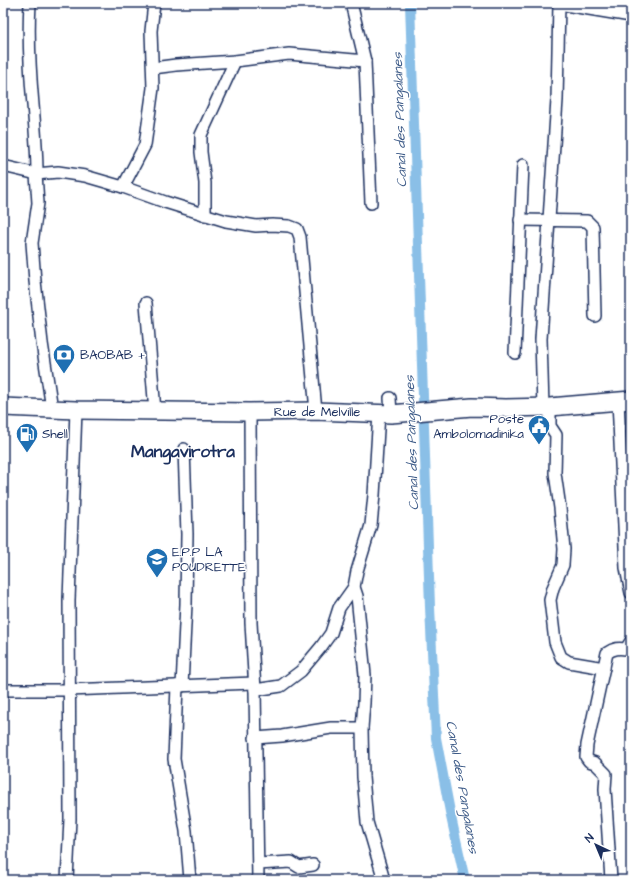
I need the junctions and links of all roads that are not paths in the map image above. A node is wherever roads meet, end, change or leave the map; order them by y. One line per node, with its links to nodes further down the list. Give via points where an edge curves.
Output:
1 (30, 3): 11 (street)
2 (154, 3): 8 (street, via 151,31)
3 (351, 3): 7 (street)
4 (559, 4): 5 (street); 16 (street)
5 (631, 16)
6 (235, 61): 7 (street, via 289,54); 8 (street); 14 (street, via 201,135)
7 (365, 61): 13 (street)
8 (153, 68): 12 (street, via 153,88 145,145)
9 (523, 164): 15 (street)
10 (3, 166): 11 (street)
11 (36, 174): 12 (street, via 58,172 85,176); 24 (street, via 38,203 32,243 33,258)
12 (123, 187): 14 (street)
13 (371, 203)
14 (205, 215): 27 (street, via 256,226 289,226 297,230 300,237)
15 (520, 220): 16 (street); 19 (street)
16 (548, 221): 18 (street, via 587,221 593,227); 22 (street, via 541,339)
17 (146, 303): 26 (street)
18 (595, 316)
19 (516, 353)
20 (625, 401): 22 (main road, Rue de Melville); 31 (street, via 626,568)
21 (3, 407): 24 (main road, Rue de Melville)
22 (546, 407): 23 (main road, Rue de Melville); 33 (street, via 550,426 556,435 555,473 564,549 563,565 550,600 555,642 561,657 569,662)
23 (386, 408): 27 (main road, Rue de Melville); 30 (street, via 371,525)
24 (52, 409): 25 (main road, Rue de Melville)
25 (76, 410): 26 (main road, Rue de Melville); 37 (street)
26 (155, 411): 28 (main road, Rue de Melville)
27 (316, 411): 28 (main road, Rue de Melville)
28 (250, 412): 35 (street, via 251,622)
29 (184, 450): 34 (street, via 186,604)
30 (354, 587): 35 (street, via 339,608 331,633 301,670 281,686); 38 (street, via 365,675)
31 (631, 593)
32 (631, 641): 33 (street, via 626,649 616,648 608,653)
33 (604, 668): 46 (street, via 586,757 606,774)
34 (179, 686): 35 (street); 37 (street); 43 (street, via 174,759 186,831)
35 (254, 686): 39 (street)
36 (3, 690): 37 (street)
37 (68, 690): 42 (street, via 70,820)
38 (362, 728): 39 (street, via 331,728); 45 (street, via 362,777 367,822)
39 (254, 738): 40 (street)
40 (258, 864): 41 (street, via 291,862 299,867); 44 (street)
41 (312, 865)
42 (67, 880)
43 (190, 880)
44 (258, 880)
45 (384, 880)
46 (611, 880)

